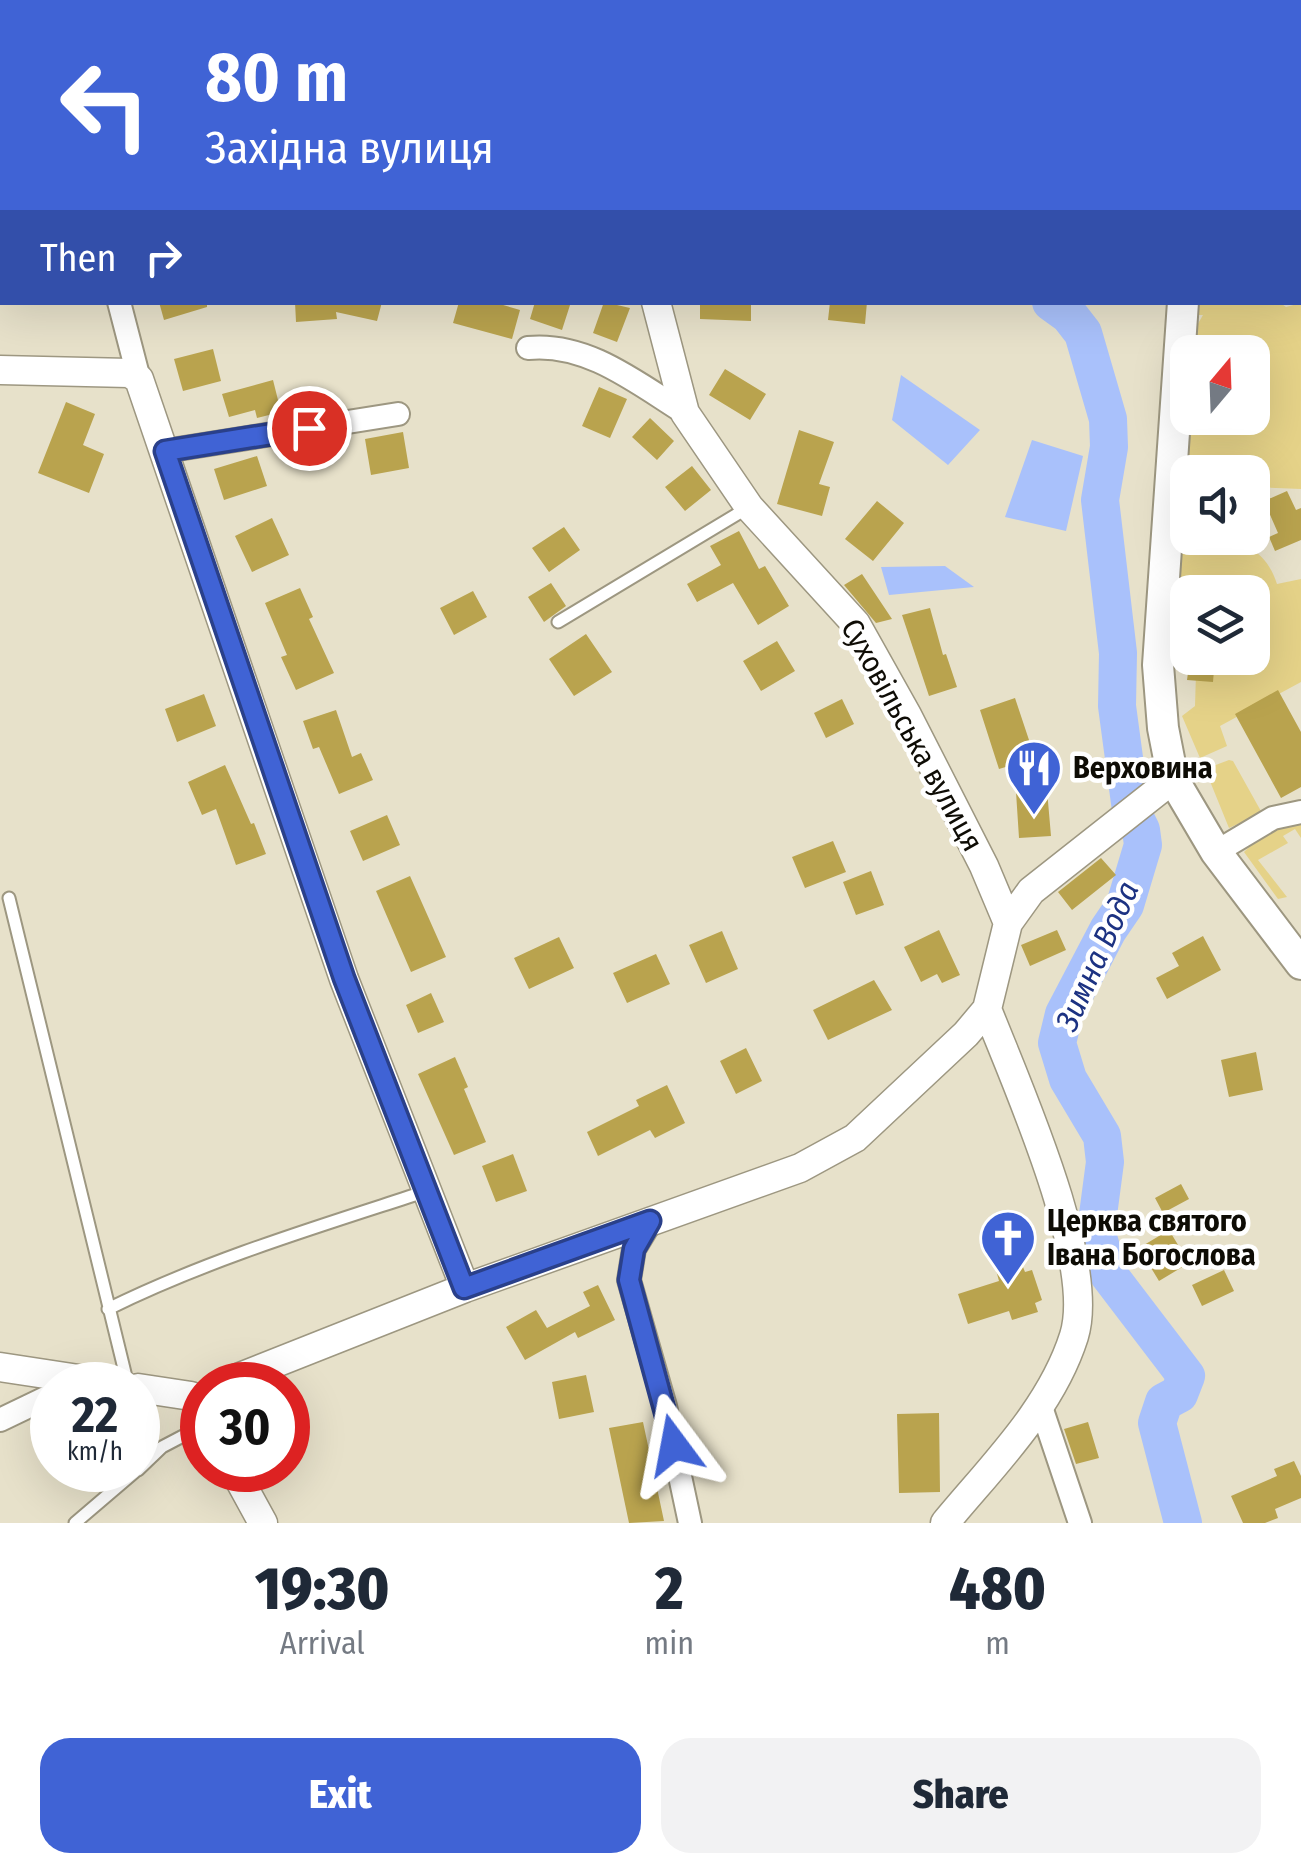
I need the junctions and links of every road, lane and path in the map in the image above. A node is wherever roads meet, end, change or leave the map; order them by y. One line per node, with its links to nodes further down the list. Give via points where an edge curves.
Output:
1 (120, 305): 6 (street)
2 (657, 305): 7 (street, Суховільська вулиця)
3 (1183, 305): 12 (main road, via 1158,666)
4 (528, 348): 7 (street, via 552,346 599,360)
5 (0, 370): 6 (street)
6 (139, 378): 9 (street)
7 (685, 413): 10 (street, Суховільська вулиця)
8 (398, 414): 9 (street)
9 (165, 451): 19 (street, via 344,978)
10 (749, 507): 11 (lane); 16 (street, Суховільська вулиця, via 856,624 908,714)
11 (558, 622)
12 (1174, 779): 14 (main road); 16 (street, via 1031,891)
13 (1301, 812): 14 (street, via 1273,818)
14 (1216, 852): 17 (main road)
15 (9, 898): 22 (lane)
16 (1008, 923): 18 (street)
17 (1301, 964)
18 (987, 1009): 20 (street, via 856,1138 800,1168); 28 (street, via 1050,1170 1077,1274 1074,1336)
19 (427, 1192): 21 (street); 22 (lane, via 310,1229)
20 (650, 1221): 21 (street); 34 (street, via 634,1249 629,1280)
21 (464, 1288): 24 (street)
22 (108, 1309): 23 (lane)
23 (122, 1362)
24 (278, 1362)
25 (0, 1366): 26 (street)
26 (30, 1372)
27 (30, 1406): 29 (street)
28 (1041, 1407): 35 (street); 36 (street)
29 (0, 1420)
30 (111, 1492): 32 (lane)
31 (246, 1492): 33 (street)
32 (75, 1523)
33 (263, 1523)
34 (690, 1523)
35 (944, 1523)
36 (1080, 1523)

